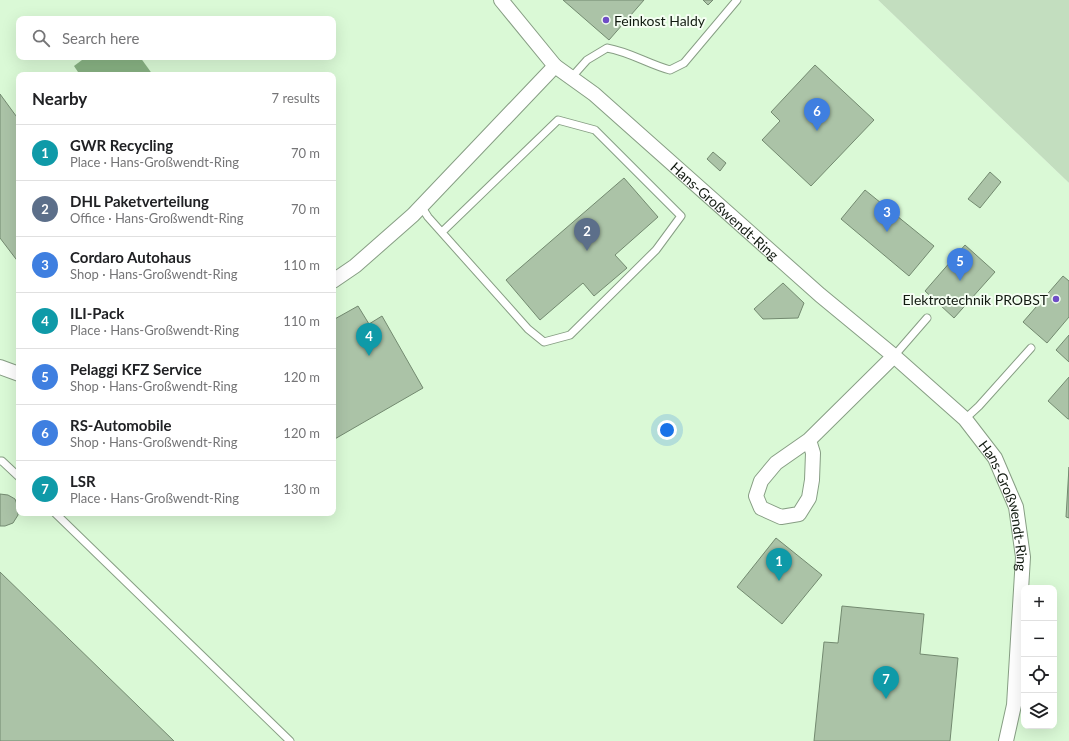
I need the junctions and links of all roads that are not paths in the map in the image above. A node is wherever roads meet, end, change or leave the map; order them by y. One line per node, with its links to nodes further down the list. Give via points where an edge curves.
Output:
1 (501, 0): 3 (street, Hans-Großwendt-Ring)
2 (737, 0): 4 (lane, via 684,63 670,70 629,53 607,48 587,60)
3 (555, 66): 4 (street, Hans-Großwendt-Ring); 5 (street)
4 (571, 78): 10 (street, Hans-Großwendt-Ring, via 594,94 820,295)
5 (421, 206): 6 (lane); 7 (street, via 355,266)
6 (442, 232): 6 (lane, via 528,329 544,342 570,334 656,250 681,216 595,130 558,120)
7 (336, 279)
8 (927, 318): 10 (lane)
9 (1031, 348): 13 (lane)
10 (894, 356): 13 (street, Hans-Großwendt-Ring); 14 (street)
11 (1, 370): 12 (street)
12 (16, 373)
13 (965, 419): 19 (street, Hans-Großwendt-Ring, via 995,458 1016,507 1023,557 1014,705)
14 (809, 440): 14 (street, via 776,463 761,481 756,496 761,508 781,517 799,514 810,498 812,453)
15 (0, 461): 16 (lane)
16 (16, 474)
17 (59, 516): 18 (lane)
18 (290, 741)
19 (1006, 741)

